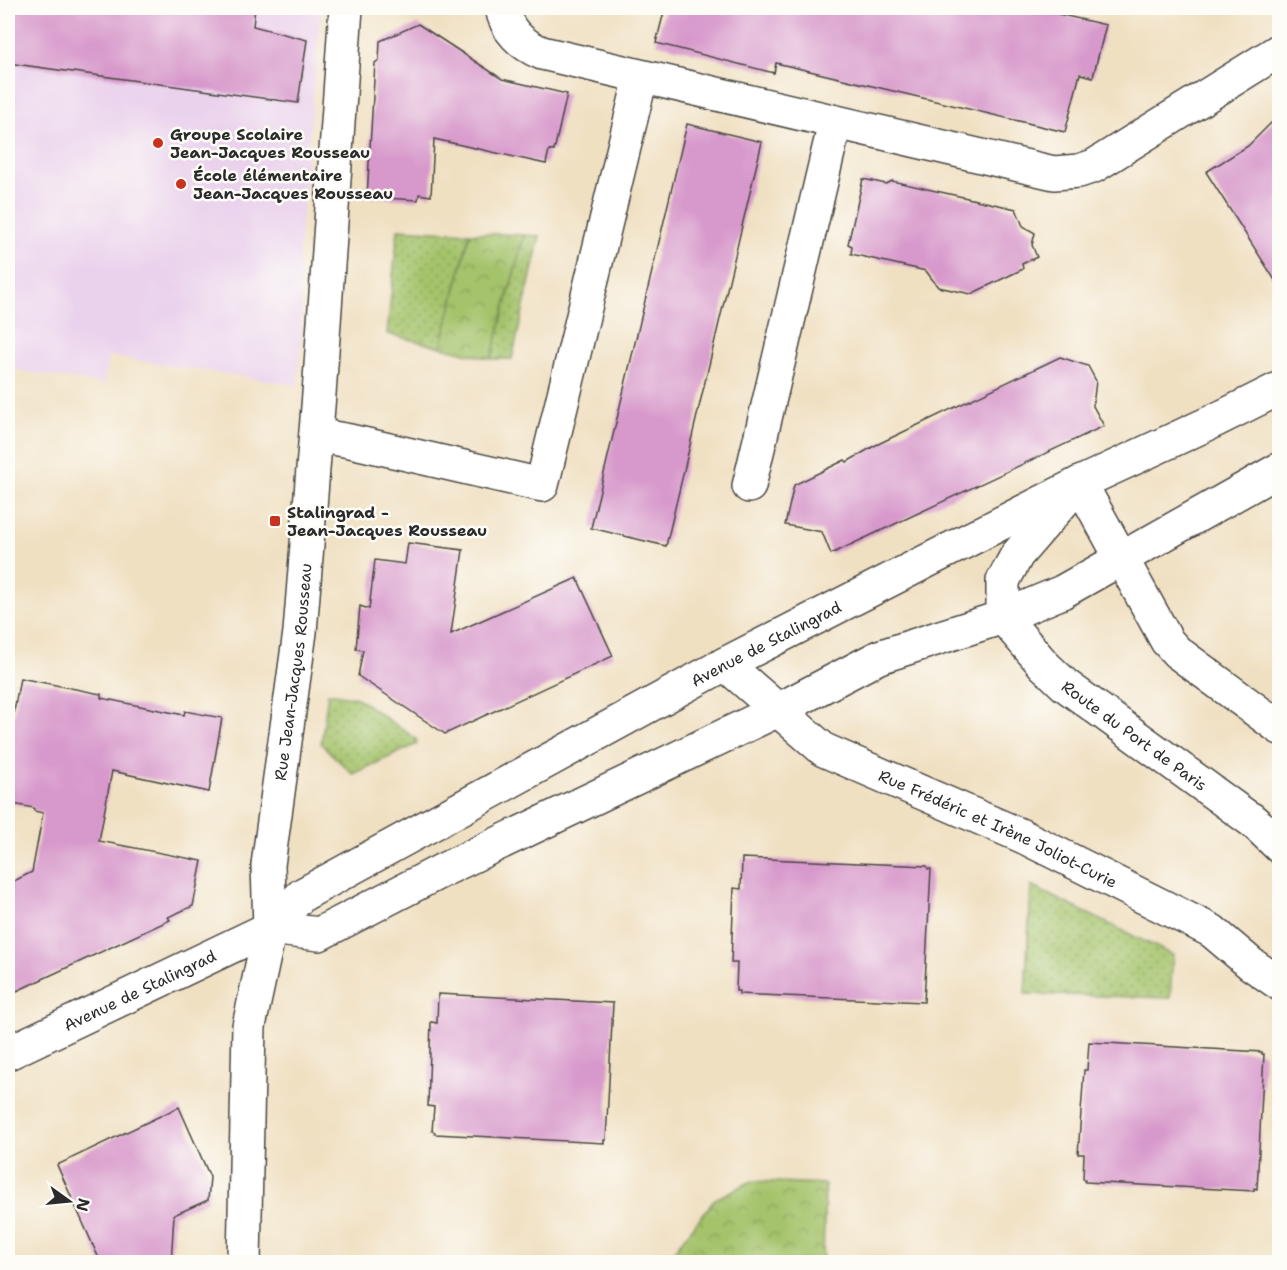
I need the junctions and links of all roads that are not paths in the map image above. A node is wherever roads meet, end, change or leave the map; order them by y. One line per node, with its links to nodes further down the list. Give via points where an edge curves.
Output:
1 (346, 8): 7 (main road, Rue Jean-Jacques Rousseau)
2 (502, 8): 4 (main road, via 510,28 531,48)
3 (1280, 50): 5 (main road, via 1094,166 1079,171 1054,172)
4 (641, 77): 5 (main road); 7 (main road, via 542,485)
5 (836, 123): 10 (main road)
6 (1280, 388): 9 (main road, Avenue de Stalingrad)
7 (316, 435): 19 (main road, Rue Jean-Jacques Rousseau, via 300,632 268,865)
8 (1280, 469): 11 (main road)
9 (1080, 483): 11 (main road); 12 (main road, via 1017,555 1002,580); 13 (main road, Avenue de Stalingrad)
10 (749, 486)
11 (1121, 559): 12 (main road, via 1062,592); 15 (main road, via 1167,641)
12 (1003, 617): 14 (main road, via 879,657); 16 (main road, Route du Port de Paris, via 1065,685)
13 (725, 664): 14 (main road, Rue Frédéric et Irène Joliot-Curie); 19 (main road, Avenue de Stalingrad, via 302,895)
14 (778, 710): 19 (main road, via 443,870 319,934); 20 (main road, Rue Frédéric et Irène Joliot-Curie, via 824,750 1022,836 1212,932)
15 (1280, 728)
16 (1251, 819): 17 (main road, Route du Port de Paris); 18 (main road)
17 (1280, 840)
18 (1280, 847)
19 (270, 928): 21 (main road, Avenue de Stalingrad); 22 (main road, Rue Jean-Jacques Rousseau, via 249,1026)
20 (1280, 984)
21 (8, 1053)
22 (244, 1263)

